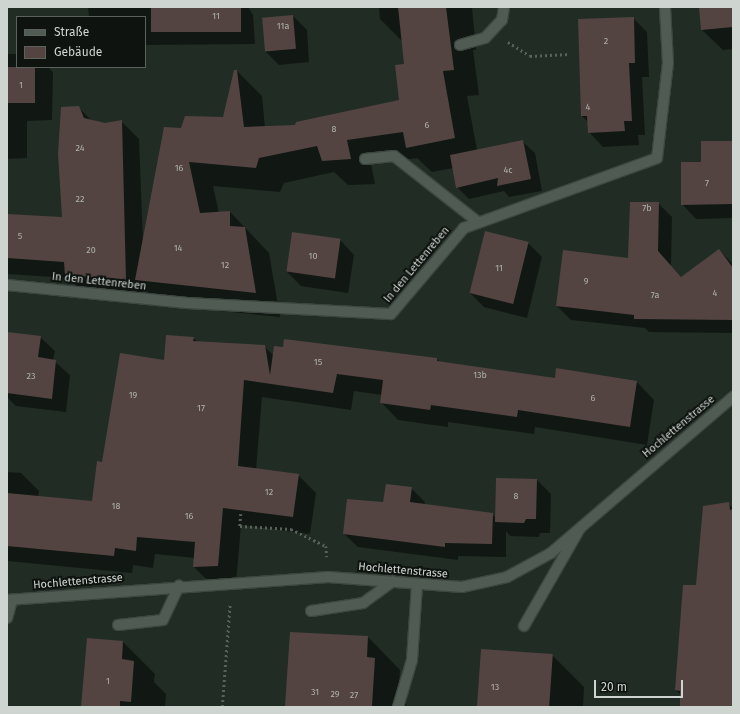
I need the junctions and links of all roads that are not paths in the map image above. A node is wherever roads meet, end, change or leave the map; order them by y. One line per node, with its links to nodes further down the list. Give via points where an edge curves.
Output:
1 (504, 7): 3 (street, via 502,20 485,38)
2 (665, 7): 5 (street, In den Lettenreben, via 668,63 657,158)
3 (460, 45)
4 (365, 159): 5 (street, via 394,156)
5 (478, 222): 6 (street, In den Lettenreben, via 464,228 391,314 187,302)
6 (7, 285)
7 (733, 397): 8 (street, Hochlettenstrasse)
8 (581, 526): 10 (street, Hochlettenstrasse, via 551,553 508,577 462,587); 16 (street)
9 (393, 581): 10 (street, Hochlettenstrasse); 11 (street, Hochlettenstrasse, via 328,577); 13 (street, via 363,603)
10 (417, 584): 17 (street, via 412,660)
11 (179, 586): 12 (street, Hochlettenstrasse); 15 (street, via 163,620)
12 (9, 600): 14 (street)
13 (311, 611)
14 (7, 618)
15 (118, 625)
16 (524, 626)
17 (398, 707)

